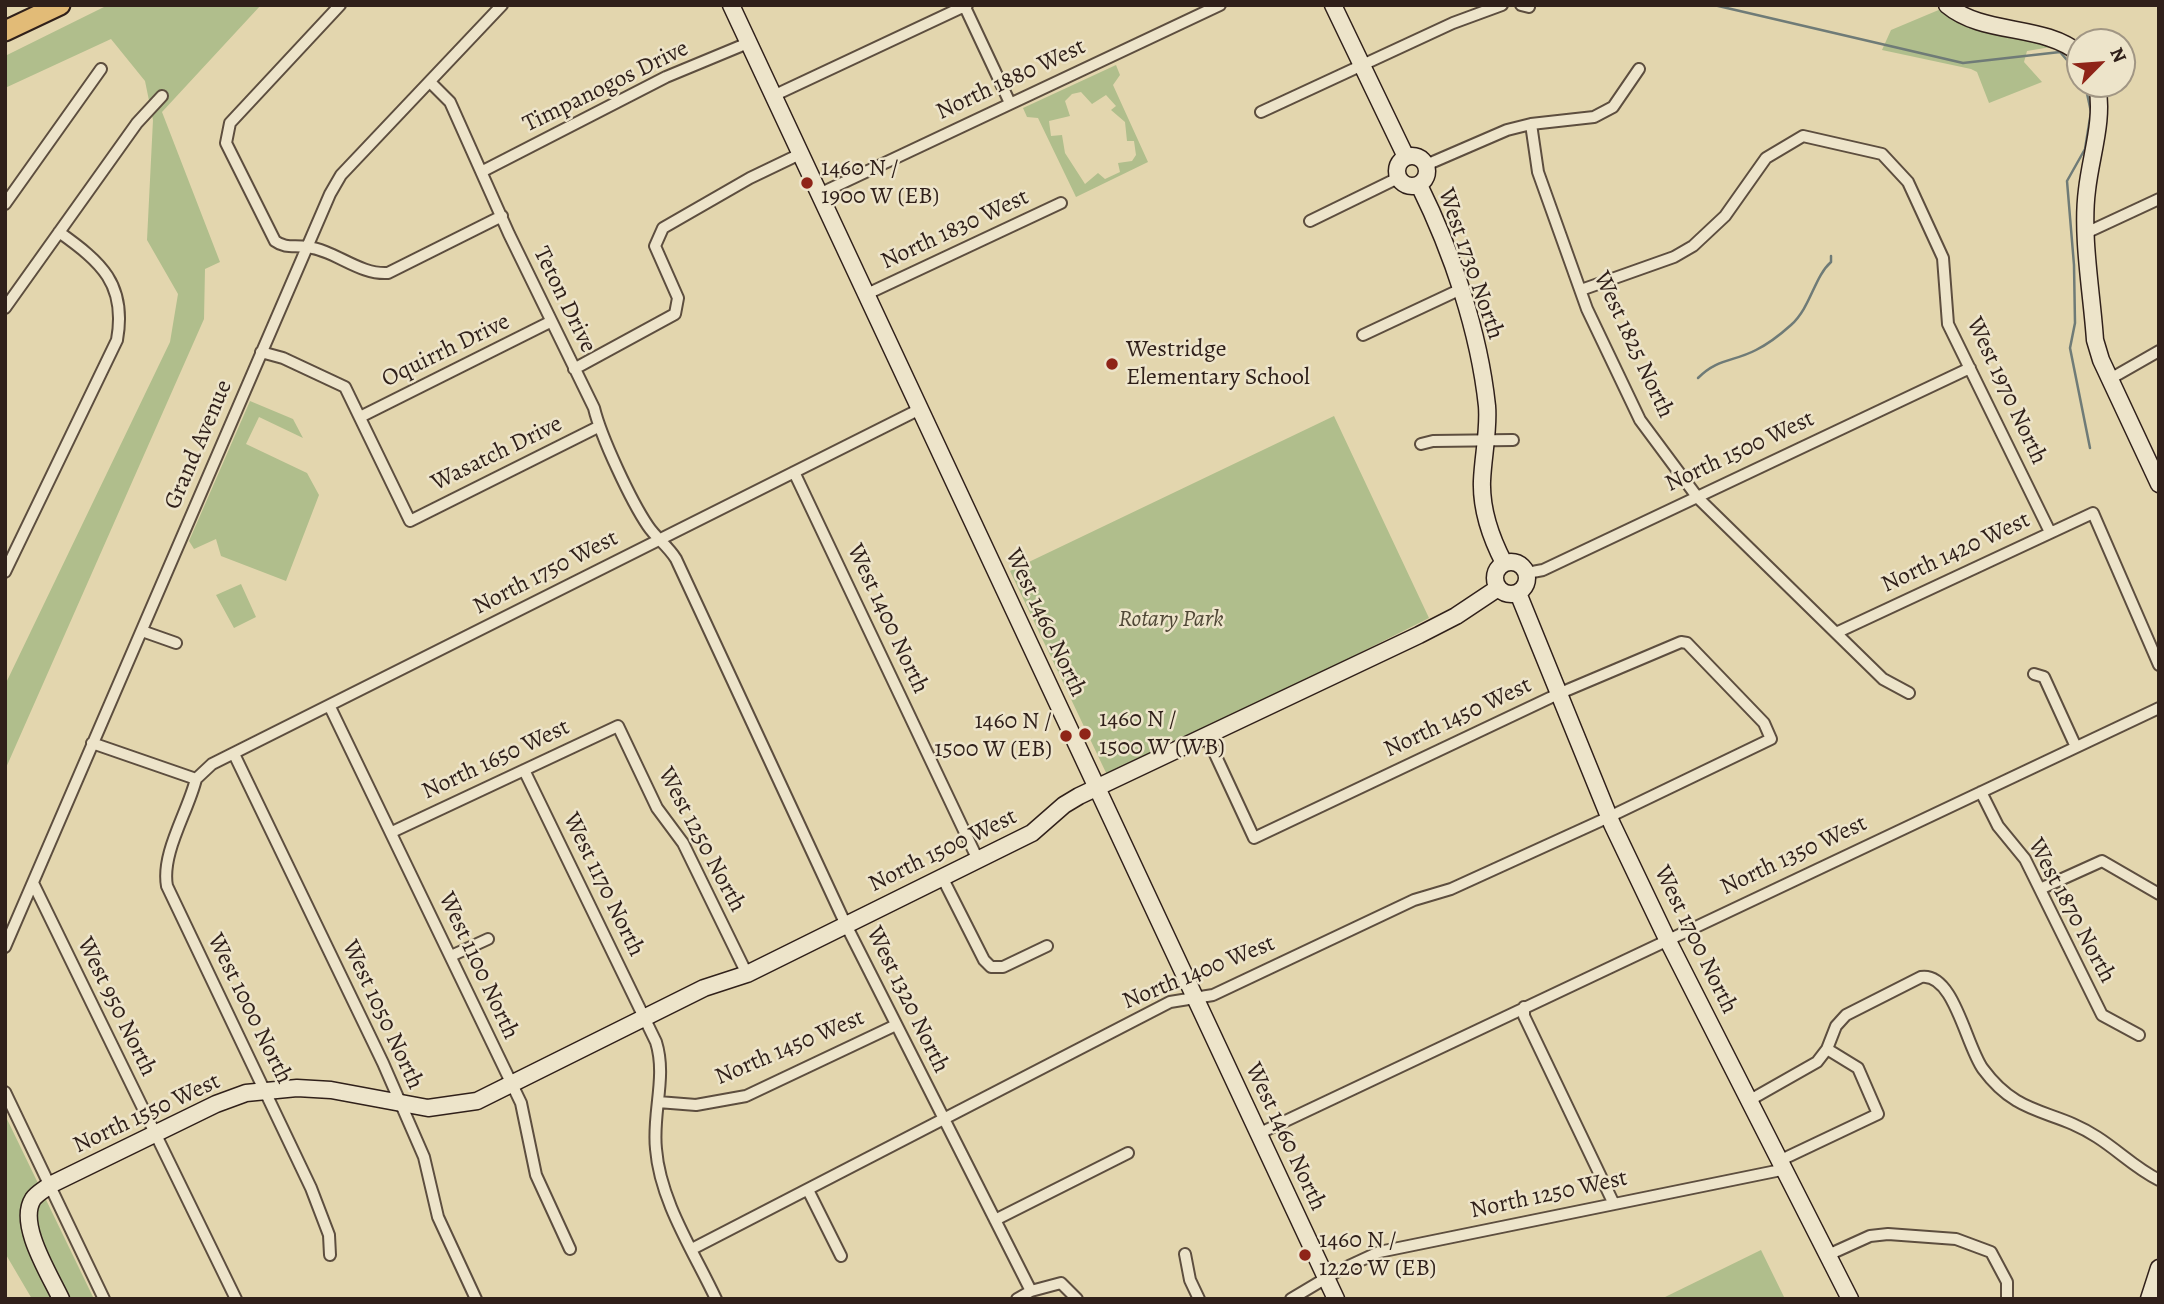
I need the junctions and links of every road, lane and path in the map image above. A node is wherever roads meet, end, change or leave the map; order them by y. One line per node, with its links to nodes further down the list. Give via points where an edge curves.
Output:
1 (60, 5): 10 (highway)
2 (340, 5): 37 (street, via 230,122 225,135 272,238 283,246)
3 (731, 5): 11 (street, West 1460 North)
4 (1220, 5): 20 (street, North 1880 West)
5 (1333, 5): 13 (street)
6 (1502, 5): 13 (street)
7 (1947, 5): 12 (street, via 1971,18)
8 (500, 6): 16 (street, Grand Avenue)
9 (965, 6): 18 (street); 20 (street)
10 (5, 30)
11 (748, 44): 18 (street, West 1460 North); 26 (street, Timpanogos Drive, via 666,77)
12 (2066, 46)
13 (1361, 66): 21 (street); 24 (street)
14 (101, 69): 31 (street)
15 (1639, 69): 22 (street, via 1613,107 1594,117)
16 (430, 82): 26 (street, Teton Drive, via 450,102); 37 (street, Grand Avenue, via 341,175)
17 (163, 96): 35 (street, via 136,123)
18 (773, 96): 23 (street, West 1460 North)
19 (2099, 98): 36 (street, via 2087,191)
20 (1010, 103): 29 (street, North 1880 West)
21 (1261, 112)
22 (1531, 124): 25 (street); 39 (street, West 1825 North, via 1538,172)
23 (800, 154): 29 (street, West 1460 North); 47 (street, via 663,228 656,250 678,298 677,309 669,320)
24 (1406, 157): 25 (street, via 1417,157); 27 (street, via 1398,166)
25 (1426, 165): 28 (street, via 1427,177)
26 (483, 170): 33 (street, Teton Drive)
27 (1398, 178): 28 (street, via 1407,186); 34 (street)
28 (1419, 185): 38 (street, West 1730 North)
29 (820, 194): 40 (street, West 1460 North)
30 (2159, 198): 36 (street)
31 (6, 201)
32 (1061, 203): 40 (street, North 1830 West)
33 (502, 216): 37 (street, via 387,273 371,272); 42 (street, Teton Drive)
34 (1310, 221)
35 (59, 232): 41 (street); 61 (street, via 94,258 108,275 121,317 117,340)
36 (2088, 232): 48 (street, via 2095,340)
37 (307, 247): 45 (street, Grand Avenue)
38 (1459, 290): 43 (street); 52 (street, West 1730 North, via 1473,331 1487,408)
39 (1581, 290): 46 (street, West 1970 North, via 1693,246 1725,216 1766,158 1803,135 1882,154 1908,182 1943,258 1948,324); 57 (street, West 1825 North, via 1640,420)
40 (867, 294): 49 (street, West 1460 North)
41 (5, 309)
42 (550, 322): 47 (street, Teton Drive); 50 (street, Oquirrh Drive)
43 (1363, 335)
44 (2159, 351): 48 (street)
45 (261, 352): 50 (street, via 339,382); 65 (street, Grand Avenue)
46 (1970, 368): 57 (street, North 1500 West); 58 (street, West 1970 North)
47 (574, 369): 51 (street, Teton Drive, via 594,408)
48 (2110, 379): 56 (street)
49 (920, 409): 55 (street, North 1750 West); 82 (street, West 1460 North)
50 (360, 417): 51 (street, Wasatch Drive, via 410,521)
51 (598, 427): 59 (street, Teton Drive, via 648,527)
52 (1485, 440): 53 (street); 54 (street); 60 (street, West 1730 North, via 1482,485 1491,537)
53 (1513, 440)
54 (1421, 444)
55 (794, 472): 59 (street, North 1750 West); 86 (street, West 1400 North)
56 (2159, 484)
57 (1698, 498): 62 (street, North 1500 West, via 1543,570); 66 (street, West 1825 North)
58 (2050, 532): 66 (street, North 1420 West); 68 (street, North 1420 West, via 2093,513)
59 (660, 538): 72 (street, North 1750 West); 91 (street, West 1320 North, via 676,559)
60 (1504, 563): 62 (street, via 1515,562); 63 (street, via 1496,571)
61 (5, 572)
62 (1527, 573): 64 (street, via 1526,585)
63 (1498, 588): 64 (street, via 1507,594); 75 (street, North 1500 West, via 1428,631)
64 (1518, 593): 71 (street, West 1700 North)
65 (142, 631): 67 (street); 77 (street, Grand Avenue)
66 (1838, 632): 70 (street, West 1825 North, via 1883,679)
67 (176, 643)
68 (2159, 665)
69 (2034, 674): 78 (street, via 2043,677)
70 (1909, 693)
71 (1558, 694): 75 (street, North 1450 West, via 1254,838); 76 (street, North 1450 West, via 1687,643 1764,723); 84 (street, West 1700 North)
72 (330, 707): 79 (street, North 1750 West); 85 (street, West 1100 North)
73 (2159, 708): 78 (street, North 1350 West)
74 (618, 726): 80 (street, North 1650 West); 97 (street, West 1250 North, via 657,808 683,843)
75 (1207, 737): 82 (street, North 1500 West)
76 (1771, 739): 84 (street, North 1400 West)
77 (92, 743): 81 (street); 88 (street, Grand Avenue)
78 (2076, 747): 83 (street, North 1350 West)
79 (234, 754): 81 (street, North 1750 West, via 212,764); 109 (street, West 1050 North)
80 (524, 770): 85 (street, North 1650 West); 100 (street, West 1170 North)
81 (196, 779): 105 (street, West 1000 North, via 165,866 167,886)
82 (1098, 790): 86 (street, North 1500 West, via 1064,805 1032,833); 98 (street, West 1460 North)
83 (1981, 792): 89 (street, West 1870 North); 93 (street, North 1350 West)
84 (1609, 817): 93 (street, West 1700 North); 98 (street, North 1400 West, via 1451,889 1414,900 1213,995)
85 (392, 832): 96 (street, West 1100 North)
86 (978, 860): 87 (street, North 1500 West)
87 (942, 877): 91 (street, North 1500 West); 94 (street, via 991,967 1003,967)
88 (34, 885): 95 (street, Grand Avenue); 112 (street, West 950 North)
89 (2040, 889): 90 (street, via 2102,861); 102 (street, West 1870 North, via 2102,1015)
90 (2159, 894)
91 (846, 925): 97 (street, North 1500 West); 101 (street, West 1320 North)
92 (488, 939): 96 (street)
93 (1667, 939): 99 (street, North 1350 West); 107 (street, West 1700 North)
94 (1046, 946)
95 (5, 947)
96 (451, 957): 104 (street, West 1100 North)
97 (747, 974): 100 (street, North 1500 West, via 704,988)
98 (1194, 998): 110 (street, North 1400 West, via 1170,1002); 111 (street, West 1460 North)
99 (1524, 1007): 111 (street, North 1350 West); 118 (street, via 1524,1016)
100 (645, 1019): 104 (street, North 1500 West); 108 (street, West 1170 North, via 660,1055)
101 (896, 1025): 108 (street, North 1450 West, via 746,1096 704,1105); 110 (street, West 1320 North)
102 (2139, 1035)
103 (1827, 1049): 107 (street, via 1809,1069); 114 (street, North 1250 West, via 1858,1068 1878,1114); 115 (street, via 1846,1015 1931,976 1945,985 1978,1061 2004,1092 2032,1111 2096,1136 2127,1162)
104 (512, 1085): 109 (street, North 1550 West, via 455,1106); 120 (street, West 1100 North, via 526,1119 536,1175)
105 (265, 1091): 109 (street, North 1550 West, via 331,1090); 112 (street, North 1550 West, via 216,1104); 123 (street, West 1000 North, via 319,1206)
106 (5, 1092): 116 (street)
107 (1750, 1100): 114 (street, West 1700 North)
108 (658, 1102): 121 (street, West 1170 North, via 654,1132 658,1167)
109 (400, 1104): 132 (street, West 1050 North, via 424,1157 438,1217)
110 (943, 1119): 117 (street, North 1400 West); 119 (street, West 1320 North)
111 (1258, 1134): 127 (street, West 1460 North)
112 (155, 1135): 116 (street, North 1550 West); 131 (street, West 950 North)
113 (1128, 1153): 119 (street)
114 (1783, 1165): 118 (street, North 1250 West); 124 (street, West 1700 North)
115 (2159, 1180)
116 (50, 1185): 129 (street, via 33,1198 27,1213 30,1232); 130 (street)
117 (808, 1190): 121 (street, North 1400 West); 125 (street)
118 (1614, 1202): 127 (street, North 1250 West, via 1379,1252)
119 (995, 1220): 128 (street, West 1320 North)
120 (570, 1249)
121 (692, 1249): 133 (street, West 1170 North)
122 (1185, 1254): 136 (street)
123 (330, 1255)
124 (1829, 1255): 139 (street, West 1700 North); 140 (street, via 1870,1236 1942,1236 1975,1244 1991,1252 2007,1282)
125 (841, 1256)
126 (2159, 1268): 141 (street)
127 (1327, 1279): 137 (street, North 1250 West); 138 (street, West 1460 North)
128 (1031, 1291): 134 (street); 135 (street, via 1065,1285)
129 (61, 1299)
130 (104, 1299)
131 (236, 1299)
132 (476, 1299)
133 (716, 1299)
134 (1017, 1299)
135 (1077, 1299)
136 (1199, 1299)
137 (1291, 1299)
138 (1336, 1299)
139 (1850, 1299)
140 (2007, 1299)
141 (2149, 1299)

